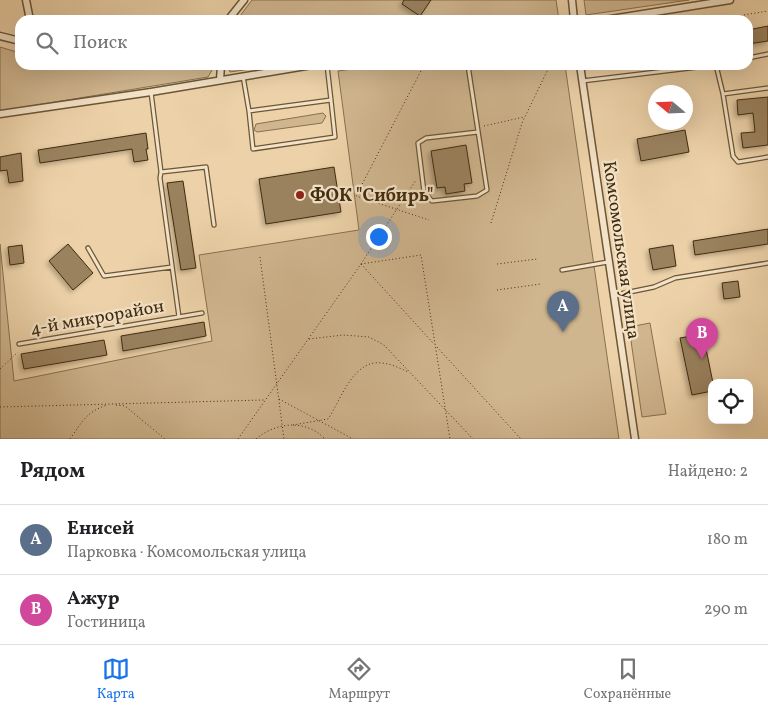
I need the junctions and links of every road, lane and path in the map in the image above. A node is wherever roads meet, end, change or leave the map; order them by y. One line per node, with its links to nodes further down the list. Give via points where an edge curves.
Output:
1 (26, 0): 6 (street)
2 (244, 0): 7 (street)
3 (572, 0): 8 (street)
4 (730, 0): 9 (street)
5 (768, 11): 10 (path)
6 (29, 15)
7 (232, 15)
8 (574, 15)
9 (636, 15)
10 (743, 15)
11 (0, 36): 12 (street)
12 (15, 40)
13 (768, 54): 14 (lane)
14 (753, 57)
15 (221, 70): 25 (street)
16 (281, 70): 24 (street)
17 (328, 70): 30 (lane)
18 (421, 70): 39 (path, via 356,196)
19 (469, 70): 35 (lane)
20 (548, 70): 33 (path)
21 (581, 70): 26 (street, Комсомольская улица)
22 (674, 70): 26 (lane)
23 (717, 70): 29 (lane)
24 (243, 76): 25 (street); 31 (lane)
25 (220, 80): 28 (street)
26 (582, 81): 45 (street, Комсомольская улица)
27 (768, 88): 29 (lane)
28 (151, 92): 32 (street); 37 (lane, 4-й микрорайон)
29 (724, 94): 36 (lane, via 732,156 738,162)
30 (331, 100): 31 (lane); 31 (lane, via 335,136 253,149)
31 (249, 111)
32 (0, 114)
33 (525, 117): 34 (path); 40 (path)
34 (483, 126)
35 (478, 132): 35 (lane, via 487,190 477,196 432,201 424,192 418,143 426,138)
36 (768, 158)
37 (161, 172): 41 (lane, via 206,167); 49 (lane, 4-й микрорайон)
38 (419, 177): 47 (path)
39 (429, 220)
40 (490, 224)
41 (214, 225)
42 (88, 248): 49 (lane, 4-й микрорайон, via 104,276)
43 (260, 257): 61 (path)
44 (538, 258): 48 (path)
45 (609, 262): 50 (lane); 53 (street, Комсомольская улица)
46 (768, 263): 53 (lane, via 675,278 654,288)
47 (361, 264): 56 (path); 65 (path, via 421,255); 77 (path)
48 (497, 264)
49 (172, 267): 55 (lane, 4-й микрорайон)
50 (562, 270)
51 (542, 284): 52 (path)
52 (497, 290)
53 (614, 295): 78 (street, Комсомольская улица)
54 (202, 313): 55 (lane, 4-й микрорайон)
55 (179, 317): 57 (lane, 4-й микрорайон)
56 (308, 340): 60 (path, via 343,335 370,337 384,345); 62 (path)
57 (19, 344)
58 (18, 352): 59 (path)
59 (0, 369)
60 (409, 372): 65 (path); 66 (path, via 383,363 364,366 328,419)
61 (279, 399): 66 (path); 72 (path)
62 (266, 400): 63 (path); 68 (path)
63 (110, 404): 64 (path); 69 (path, via 88,415); 70 (path, via 126,406)
64 (0, 407)
65 (446, 411): 75 (path); 76 (path)
66 (320, 421): 67 (path); 74 (path)
67 (293, 425): 71 (path, via 278,426); 73 (path, via 308,428)
68 (238, 438)
69 (70, 439)
70 (165, 439)
71 (256, 439)
72 (284, 439)
73 (325, 439)
74 (353, 439)
75 (450, 439)
76 (473, 439)
77 (521, 439)
78 (635, 439)

